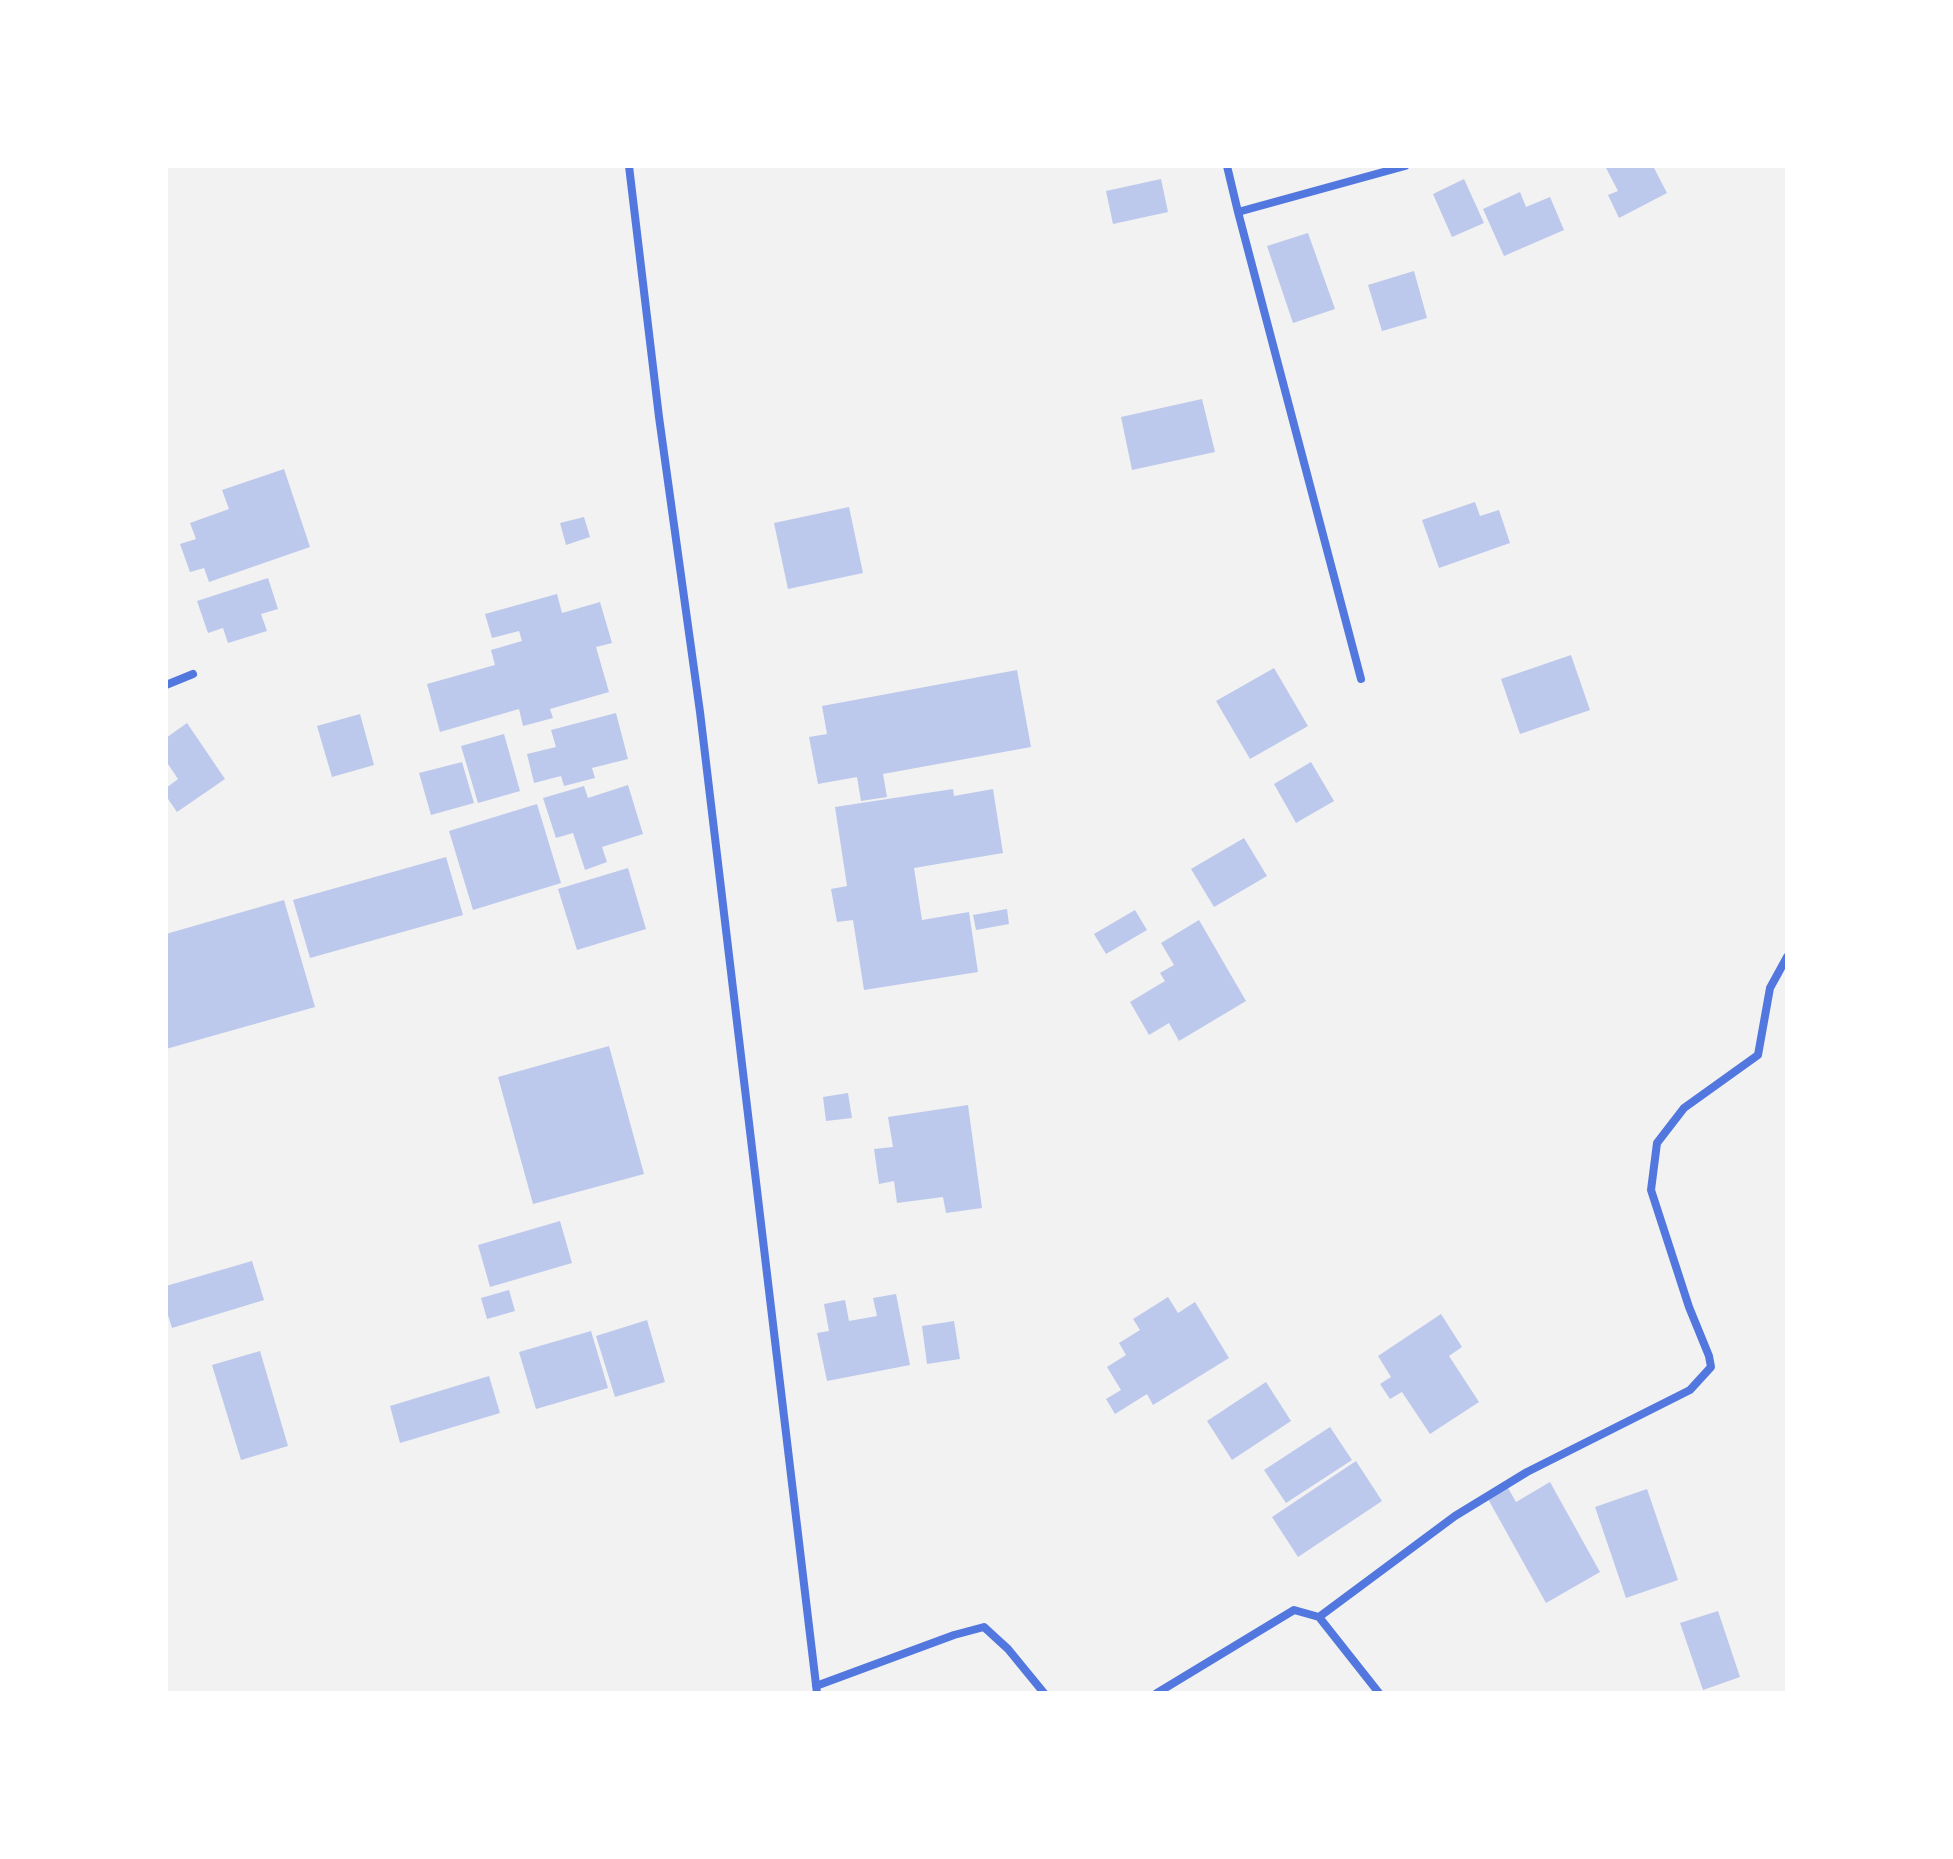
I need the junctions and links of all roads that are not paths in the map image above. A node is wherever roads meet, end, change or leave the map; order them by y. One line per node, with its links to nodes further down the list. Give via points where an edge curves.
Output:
1 (629, 166): 10 (street, via 704,744)
2 (1227, 166): 4 (street)
3 (1405, 166): 4 (street)
4 (1238, 212): 6 (street)
5 (193, 674): 7 (street)
6 (1361, 679)
7 (166, 685)
8 (1787, 957): 9 (street, via 1770,988 1758,1055 1684,1108 1657,1143 1651,1190 1711,1367 1690,1390 1527,1472 1455,1516)
9 (1319, 1617): 12 (street, via 1294,1610); 13 (street)
10 (816, 1689): 11 (street, via 984,1627)
11 (1044, 1693)
12 (1157, 1693)
13 (1379, 1693)

